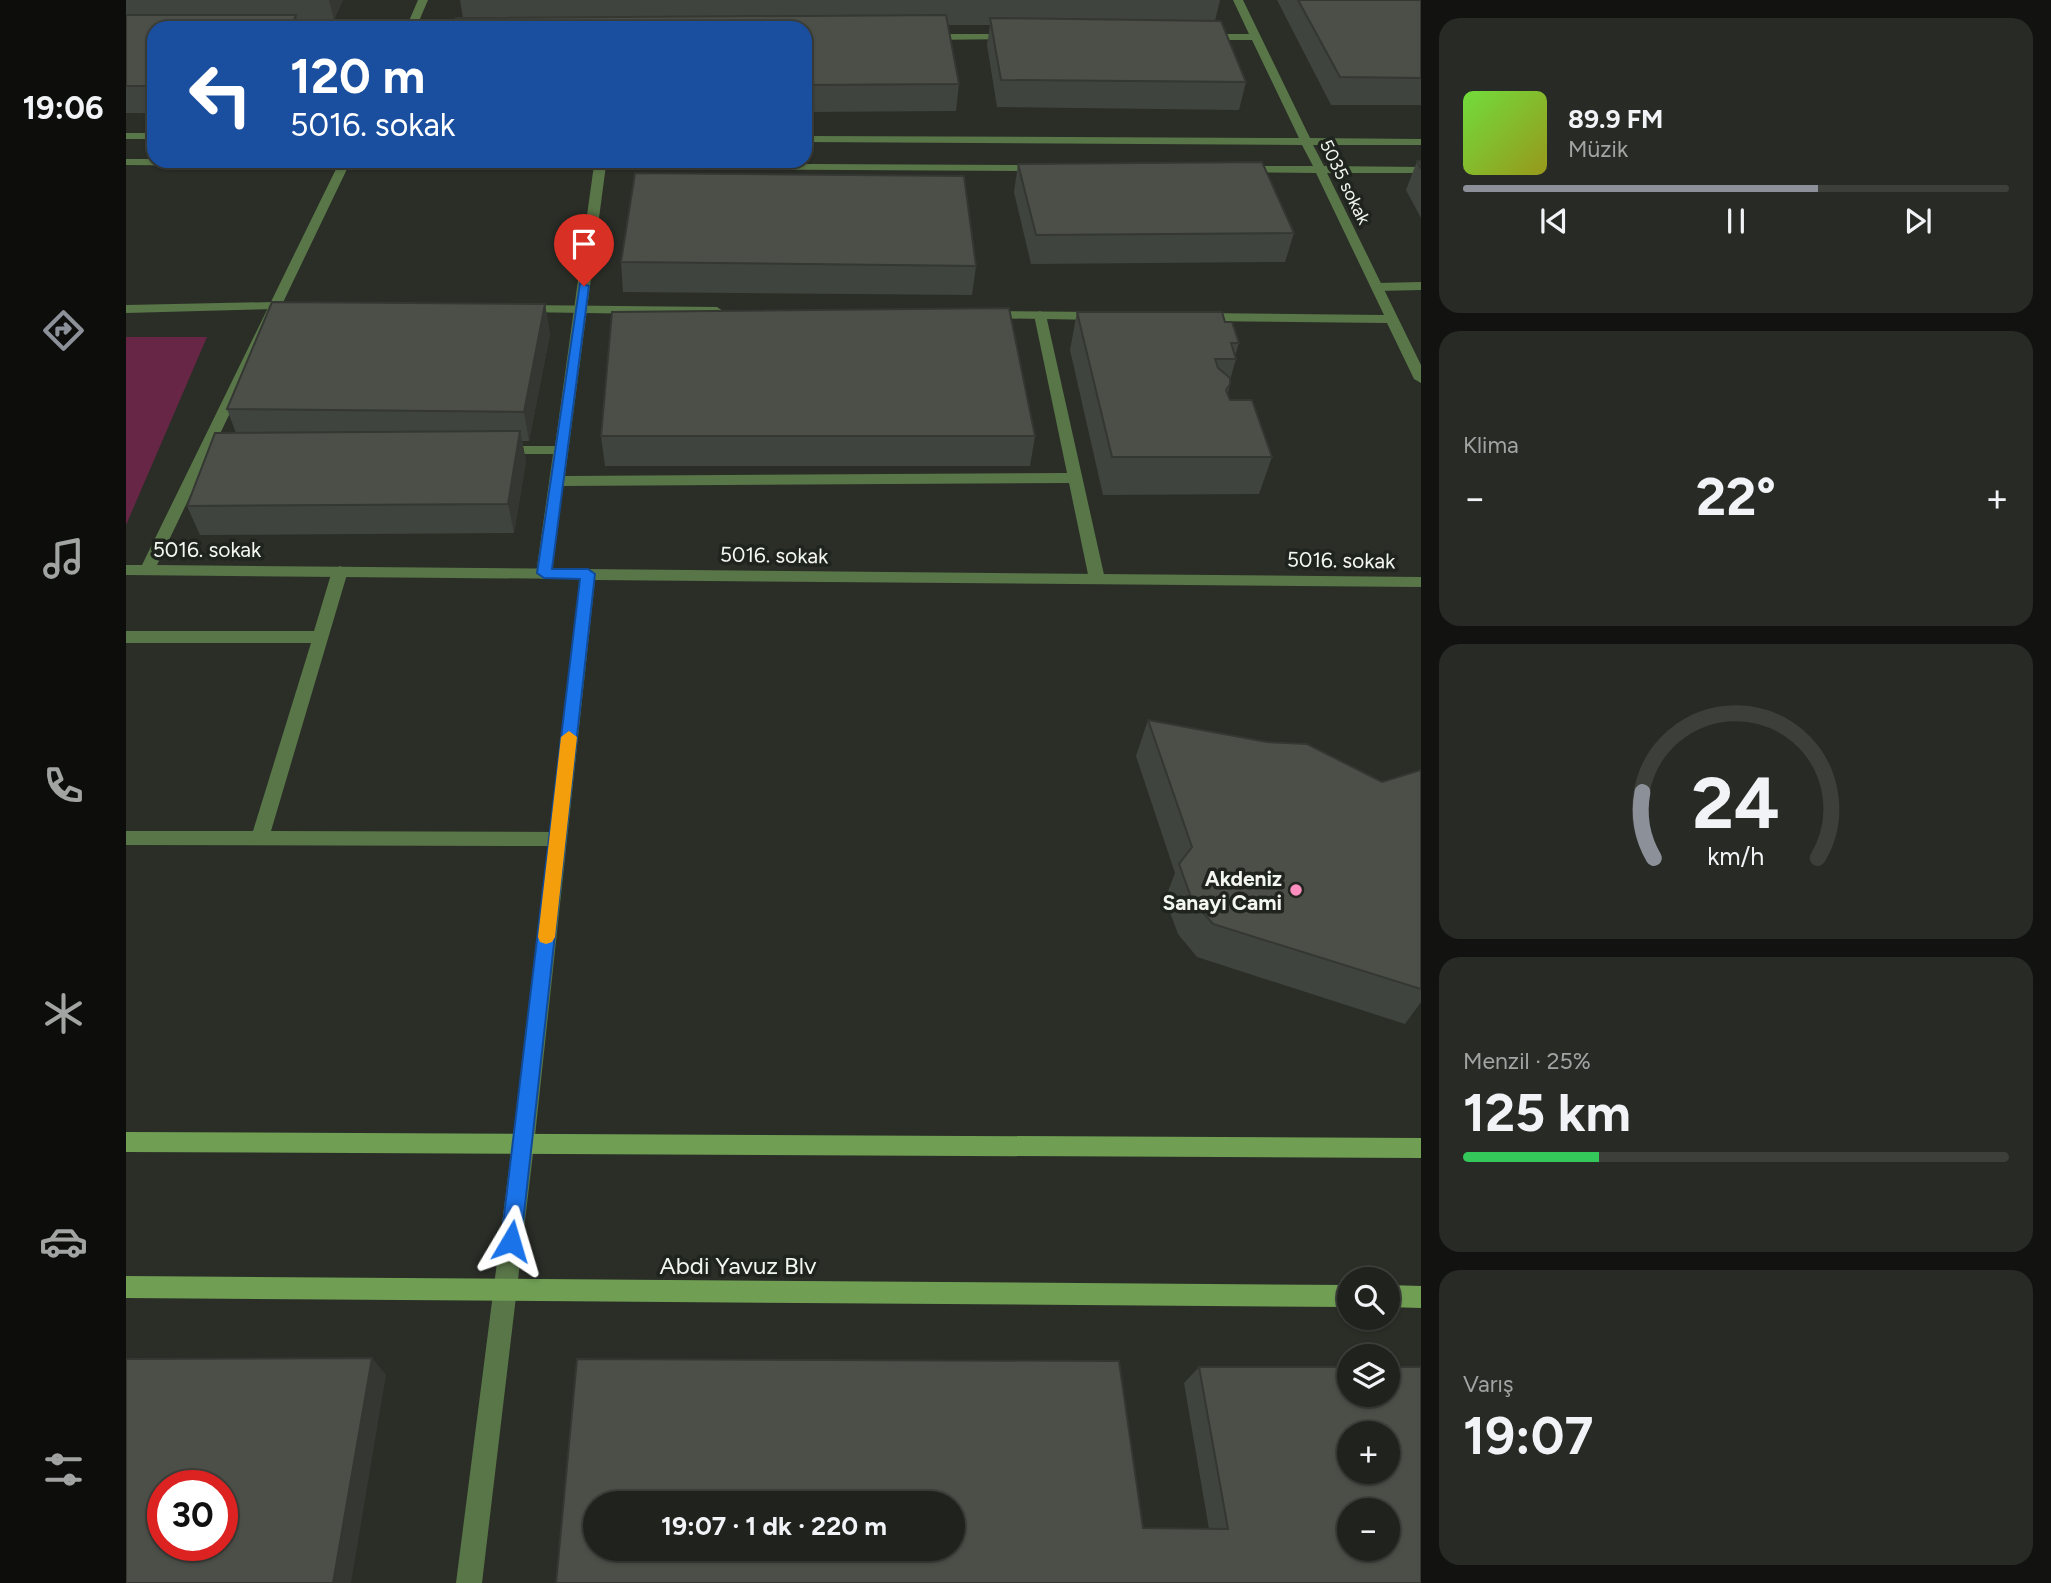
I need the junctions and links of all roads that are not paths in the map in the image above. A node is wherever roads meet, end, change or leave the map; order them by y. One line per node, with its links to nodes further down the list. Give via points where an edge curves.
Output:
1 (423, 0): 3 (street)
2 (1238, 0): 7 (street, 5035 sokak)
3 (414, 21)
4 (914, 37): 5 (street)
5 (1024, 37)
6 (1188, 37): 7 (street)
7 (1256, 37): 11 (street, 5035 sokak)
8 (126, 136): 9 (street)
9 (147, 136)
10 (812, 139): 11 (street)
11 (1307, 142): 12 (street); 20 (street, 5035 sokak)
12 (1421, 142)
13 (126, 162): 14 (street)
14 (147, 162)
15 (812, 166): 18 (street)
16 (342, 168): 24 (street)
17 (600, 168): 27 (street)
18 (1057, 168)
19 (1223, 169): 20 (street)
20 (1320, 169): 21 (street); 23 (street, 5035 sokak)
21 (1421, 170)
22 (1421, 286): 23 (street)
23 (1377, 287): 33 (street, 5035 sokak)
24 (280, 306): 25 (street); 40 (street)
25 (126, 309)
26 (511, 309): 27 (street)
27 (580, 310): 28 (street); 36 (street)
28 (734, 312)
29 (971, 314): 30 (street)
30 (1040, 315): 31 (street); 37 (street)
31 (1108, 316)
32 (1189, 317): 33 (street)
33 (1392, 319): 34 (street, 5035 sokak)
34 (1421, 379)
35 (479, 449): 36 (street)
36 (561, 450): 38 (street)
37 (1075, 478): 38 (street); 44 (street)
38 (557, 481): 42 (street)
39 (126, 570): 40 (street, 5016. sokak)
40 (148, 570): 41 (street, 5016. sokak)
41 (340, 571): 42 (street, 5016. sokak); 47 (street)
42 (544, 573): 43 (street, 5016. sokak)
43 (588, 574): 44 (street, 5016. sokak); 50 (street)
44 (1097, 579): 45 (street, 5016. sokak)
45 (1421, 582)
46 (126, 637): 47 (street)
47 (320, 637): 49 (street)
48 (126, 838): 49 (street)
49 (260, 838): 50 (street)
50 (557, 839): 52 (street)
51 (126, 1142): 52 (main road)
52 (523, 1145): 53 (main road); 55 (street)
53 (1421, 1148)
54 (126, 1287): 55 (main road, Abdi Yavuz Blv)
55 (505, 1289): 56 (main road, Abdi Yavuz Blv); 59 (street)
56 (1337, 1296)
57 (1400, 1296): 58 (main road)
58 (1421, 1297)
59 (469, 1583)

